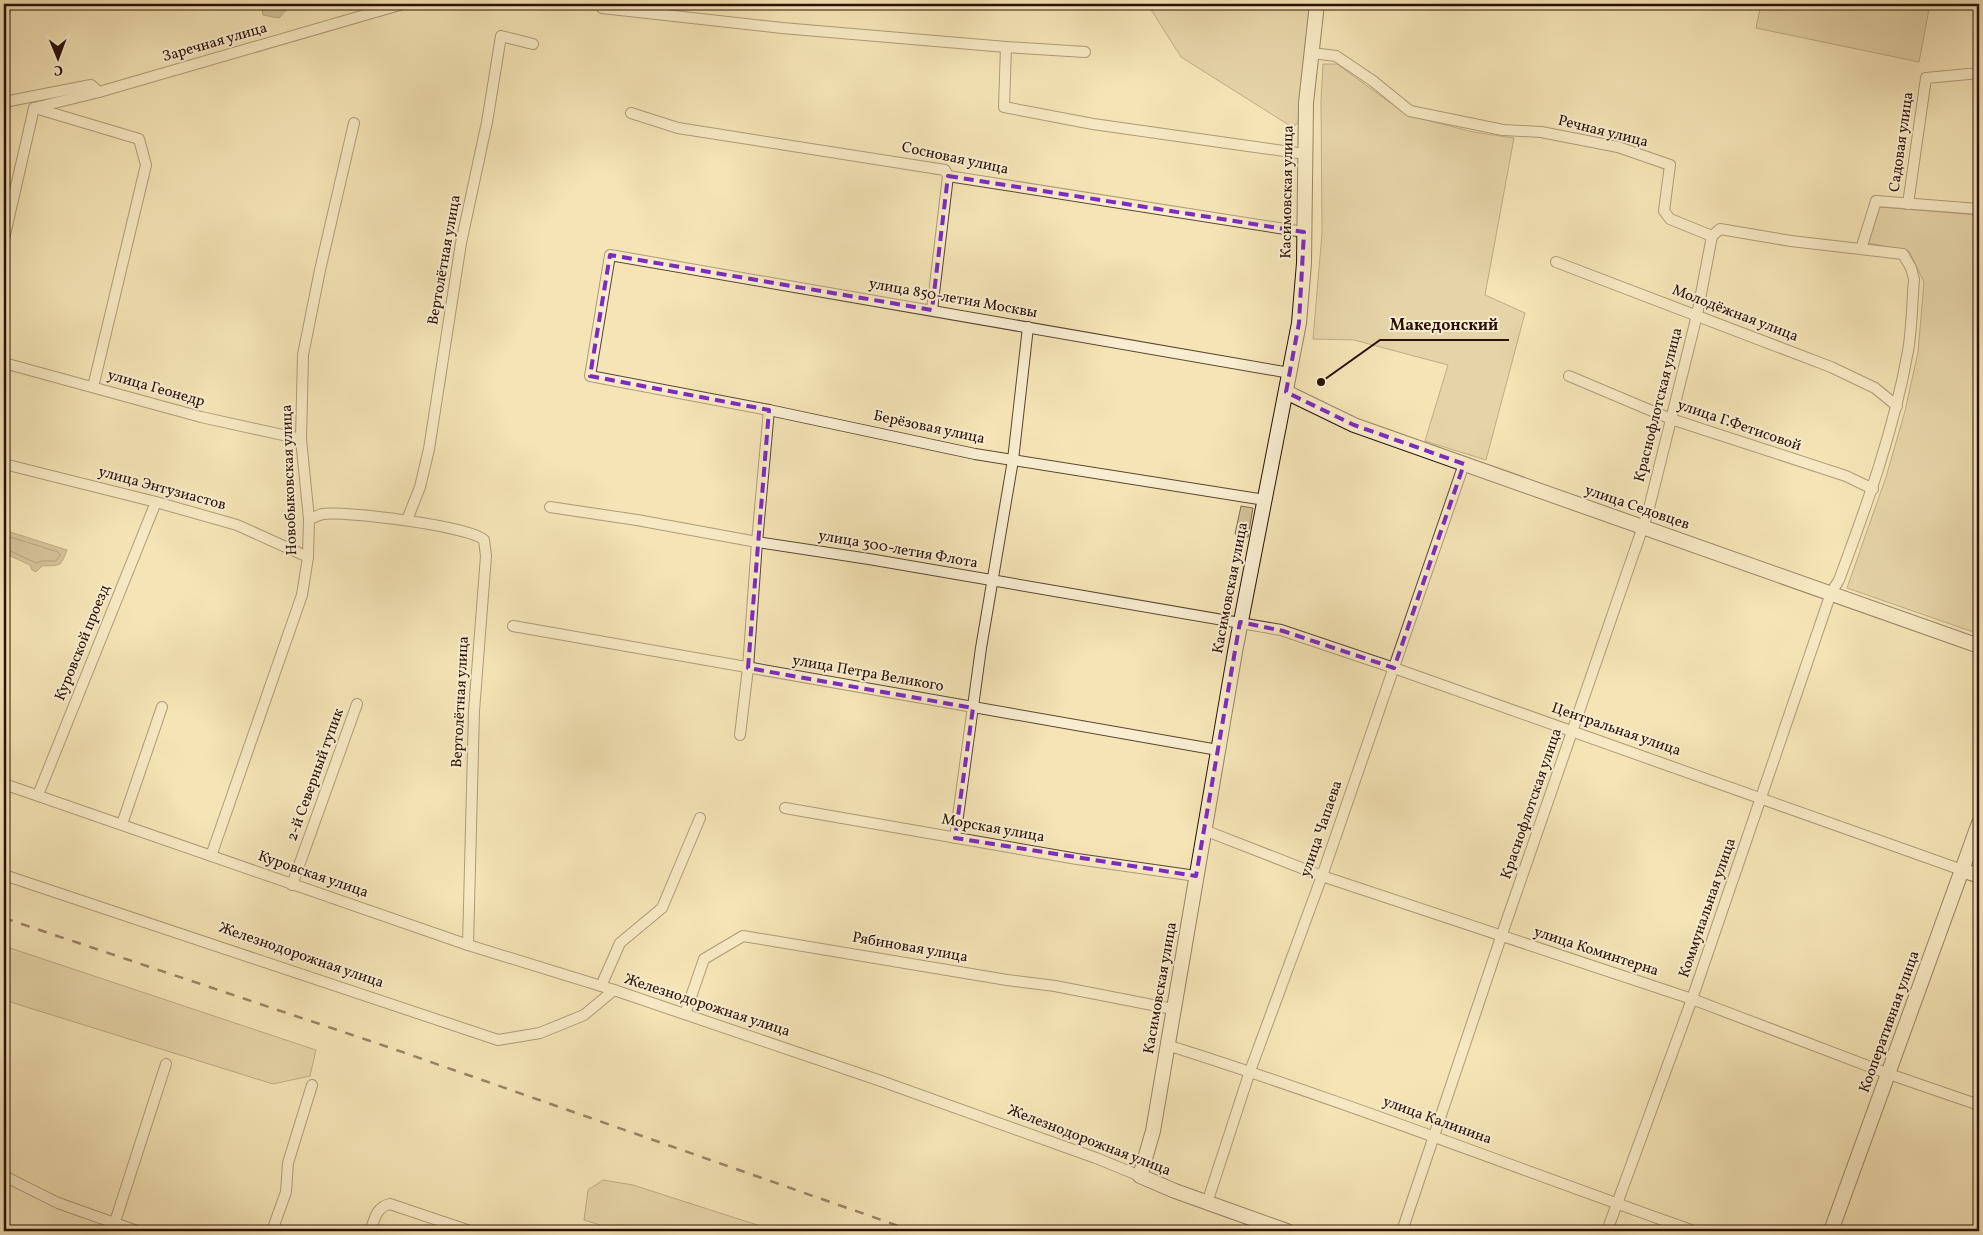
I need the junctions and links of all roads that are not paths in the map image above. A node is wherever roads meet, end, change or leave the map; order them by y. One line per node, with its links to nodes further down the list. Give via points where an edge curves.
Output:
1 (403, 4): 9 (street, Заречная улица)
2 (1318, 4): 7 (main road, Касимовская улица)
3 (602, 8): 5 (street, via 782,28)
4 (532, 44): 44 (street, Вертолётная улица, via 501,36 461,243 429,449 420,487)
5 (1006, 47): 6 (street); 14 (street, via 1004,107 1093,124)
6 (1085, 52)
7 (1312, 53): 14 (main road, Касимовская улица, via 1306,103); 19 (street, Речная улица, via 1336,56 1410,111 1495,129 1541,132 1618,147 1670,165 1664,211 1670,219)
8 (1979, 73): 16 (street, Садовая улица, via 1926,78)
9 (99, 92): 10 (street, via 90,85); 11 (street, Заречная улица)
10 (4, 102)
11 (34, 108): 20 (street); 30 (street, via 139,139 146,165)
12 (631, 113): 15 (street, Сосновая улица, via 678,128 945,170)
13 (354, 123): 35 (street, Новобыковская улица, via 303,355)
14 (1305, 154): 18 (main road, Касимовская улица)
15 (948, 176): 18 (street, Сосновая улица); 23 (street)
16 (1908, 204): 17 (street); 21 (street, via 1876,201)
17 (1979, 209)
18 (1304, 232): 27 (main road, Касимовская улица, via 1302,303)
19 (1712, 236): 21 (street, via 1720,229); 24 (street, Краснофлотская улица)
20 (4, 239)
21 (1861, 249): 32 (street, Коммунальная улица, via 1903,254 1914,279 1908,349)
22 (1556, 262): 24 (street, Молодёжная улица)
23 (932, 310): 25 (street, улица 850-летия Москвы); 28 (street, улица 850-летия Москвы, via 610,254)
24 (1697, 315): 32 (street, Молодёжная улица, via 1831,367 1875,388); 34 (street, Краснофлотская улица)
25 (1028, 327): 27 (street, улица 850-летия Москвы); 36 (street)
26 (4, 363): 30 (street, улица Геонедр)
27 (1290, 373): 31 (main road, Касимовская улица)
28 (590, 376): 33 (street, Берёзовая улица)
29 (1569, 376): 34 (street, улица Г.Фетисовой)
30 (93, 386): 35 (street, улица Геонедр, via 201,417)
31 (1286, 392): 38 (main road, улица Седовцев, via 1354,425); 40 (main road, Касимовская улица)
32 (1897, 406): 39 (street, Коммунальная улица)
33 (769, 410): 36 (street, Берёзовая улица); 46 (street)
34 (1671, 419): 39 (street, улица Г.Фетисовой, via 1846,476); 45 (street, Краснофлотская улица)
35 (302, 439): 43 (street, Новобыковская улица)
36 (1013, 460): 40 (street, Берёзовая улица); 48 (street)
37 (4, 464): 41 (street, улица Энтузиастов)
38 (1464, 464): 45 (main road, улица Седовцев); 54 (street, улица Чапаева)
39 (1873, 489): 49 (street, Коммунальная улица, via 1839,580)
40 (1265, 500): 50 (main road, Касимовская улица)
41 (156, 502): 47 (street, улица Энтузиастов, via 237,525); 62 (street, Куровской проезд)
42 (550, 507): 46 (street, улица 300-летия Флота)
43 (308, 520): 44 (street, Вертолётная улица, via 324,514); 47 (street, Новобыковская улица)
44 (407, 520): 78 (street, Вертолётная улица, via 478,536 485,544 474,711)
45 (1643, 527): 49 (main road, улица Седовцев); 58 (street, Краснофлотская улица)
46 (756, 542): 48 (street, улица 300-летия Флота); 53 (street)
47 (308, 556): 70 (street, Новобыковская улица, via 302,595)
48 (992, 582): 50 (street, улица 300-летия Флота); 57 (street)
49 (1831, 593): 52 (main road, улица Седовцев); 63 (street, Коммунальная улица)
50 (1240, 622): 54 (street, Центральная улица, via 1283,631); 60 (main road, Касимовская улица)
51 (513, 626): 53 (street, улица Петра Великого)
52 (1979, 646)
53 (748, 668): 57 (street, улица Петра Великого); 59 (street)
54 (1394, 668): 58 (street, Центральная улица); 74 (street, улица Чапаева)
55 (357, 704): 76 (street, 2-й Северный тупик)
56 (162, 706): 67 (street)
57 (973, 708): 60 (street, улица Петра Великого); 69 (street)
58 (1573, 733): 63 (street, Центральная улица); 77 (street, Краснофлотская улица)
59 (740, 735)
60 (1218, 750): 68 (main road, Касимовская улица)
61 (4, 784): 62 (street, Куровская улица)
62 (38, 795): 67 (street, Куровская улица)
63 (1762, 799): 71 (street, Центральная улица); 81 (street, Коммунальная улица)
64 (785, 808): 69 (street, Морская улица)
65 (700, 818): 79 (street, via 662,908 620,943)
66 (1979, 823): 71 (main road, Кооперативная улица)
67 (122, 824): 70 (street, Куровская улица)
68 (1204, 830): 73 (main road, Касимовская улица); 74 (street, улица Коминтерна)
69 (955, 838): 73 (street, Морская улица)
70 (211, 856): 76 (street, Куровская улица)
71 (1962, 870): 75 (main road, Центральная улица); 87 (main road, Кооперативная улица)
72 (4, 875): 80 (street, Железнодорожная улица, via 498,1040 540,1032 584,1015)
73 (1196, 876): 82 (main road, Касимовская улица)
74 (1322, 876): 77 (street, улица Коминтерна); 86 (street, улица Чапаева)
75 (1979, 876)
76 (292, 885): 78 (street, Куровская улица)
77 (1501, 937): 81 (street, улица Коминтерна); 90 (street, Краснофлотская улица)
78 (468, 945): 79 (street, Куровская улица)
79 (601, 986): 80 (street, Куровская улица)
80 (614, 990): 83 (street, Железнодорожная улица)
81 (1692, 999): 87 (street, улица Коминтерна); 94 (street, Коммунальная улица)
82 (1174, 1009): 83 (street, Рябиновая улица, via 1055,986 743,936 704,959); 84 (main road, Касимовская улица)
83 (685, 1014): 92 (street, Железнодорожная улица, via 881,1081)
84 (1168, 1045): 86 (street, улица Калинина); 92 (main road, Касимовская улица, via 1153,1131)
85 (166, 1064): 95 (street)
86 (1250, 1071): 90 (street, улица Калинина); 93 (street, улица Чапаева)
87 (1889, 1074): 89 (street, улица Коминтерна); 104 (main road, Кооперативная улица)
88 (312, 1085): 97 (street, via 288,1163 286,1192)
89 (1979, 1105)
90 (1435, 1136): 94 (street, улица Калинина); 101 (street, Краснофлотская улица)
91 (4, 1176): 95 (street)
92 (1140, 1176): 93 (main road, Железнодорожная улица)
93 (1207, 1203): 100 (main road, Железнодорожная улица)
94 (1617, 1204): 102 (street, Коммунальная улица); 103 (street, улица Калинина)
95 (113, 1228): 96 (street)
96 (137, 1231)
97 (272, 1231)
98 (370, 1231): 99 (street, via 378,1210 390,1204)
99 (470, 1231)
100 (1287, 1231)
101 (1402, 1231)
102 (1608, 1231)
103 (1694, 1231)
104 (1831, 1231)

